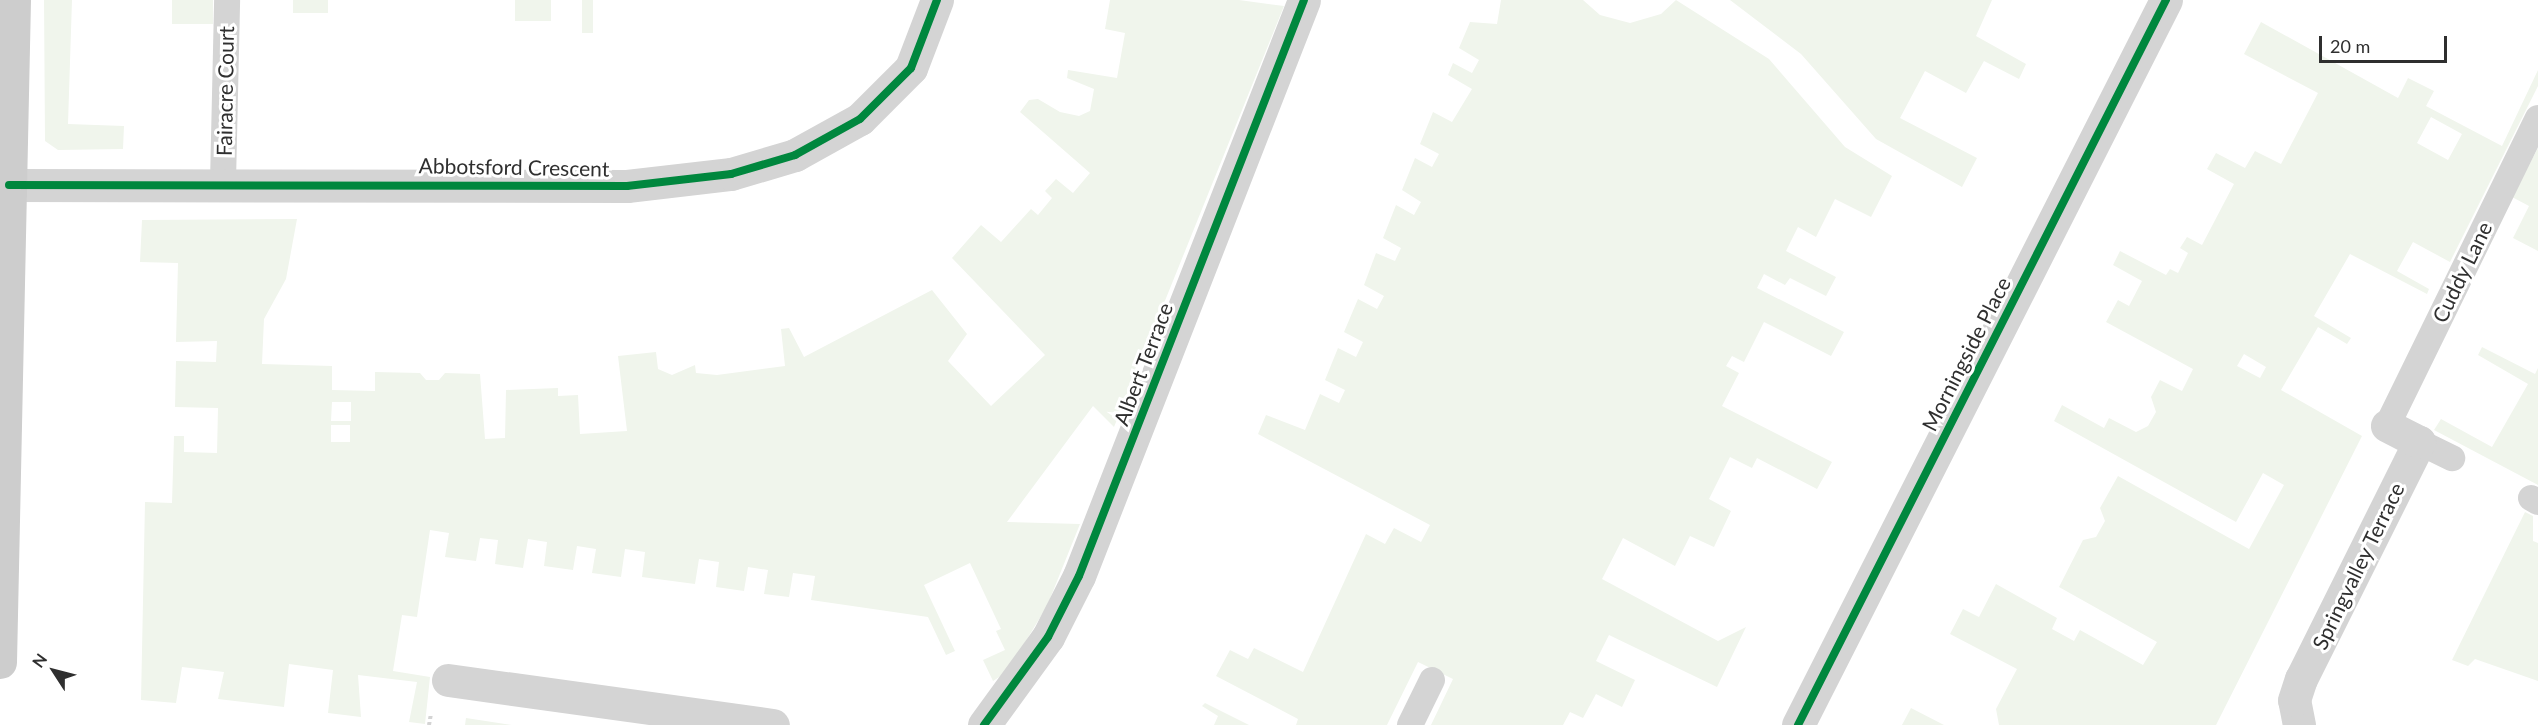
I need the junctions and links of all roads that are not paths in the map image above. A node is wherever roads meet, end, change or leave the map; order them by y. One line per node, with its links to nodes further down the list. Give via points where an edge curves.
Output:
1 (14, 0): 8 (street)
2 (227, 0): 7 (lane, Fairacre Court)
3 (937, 0): 7 (street, Abbotsford Crescent, via 910,68 860,119 795,155 731,174 627,186)
4 (1304, 0): 17 (street, Albert Terrace, via 1079,576 1048,637)
5 (2166, 0): 19 (street, Morningside Place)
6 (2538, 118): 9 (lane, Cuddy Lane)
7 (223, 182): 8 (street, Abbotsford Crescent)
8 (9, 185): 12 (street)
9 (2387, 426): 10 (street)
10 (2419, 442): 11 (lane); 20 (street, Springvalley Terrace, via 2301,679 2294,700)
11 (2452, 458)
12 (1, 600): 13 (street)
13 (0, 662)
14 (448, 680): 16 (street)
15 (1432, 680): 18 (lane)
16 (773, 725)
17 (984, 725)
18 (1410, 725)
19 (1798, 725)
20 (2299, 725)

